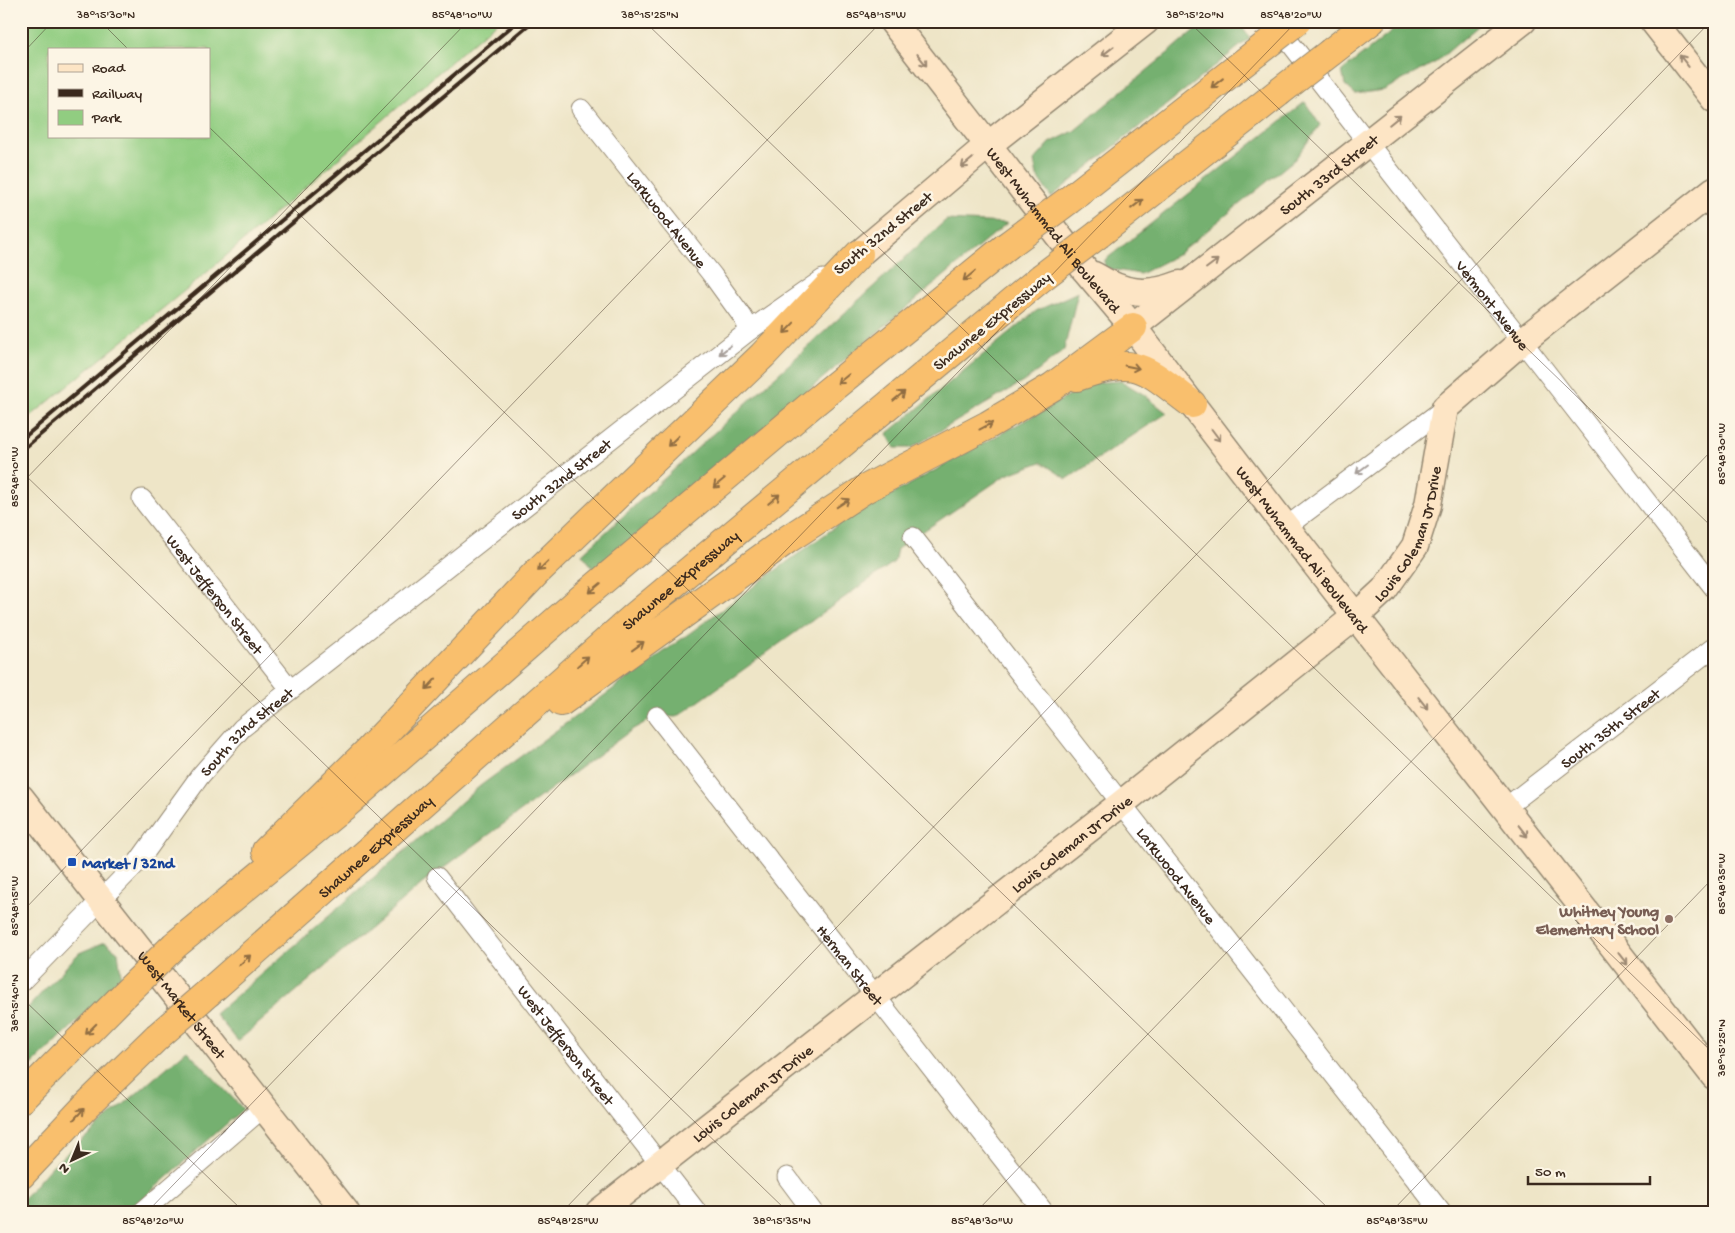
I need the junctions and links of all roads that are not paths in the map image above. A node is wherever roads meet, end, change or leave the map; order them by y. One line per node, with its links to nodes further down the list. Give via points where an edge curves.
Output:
1 (892, 21): 11 (street, West Muhammad Ali Boulevard, one-way to 11)
2 (1146, 21): 11 (street, South 32nd Street, one-way to 11)
3 (1273, 21): 10 (street, Vermont Avenue)
4 (1297, 21): 36 (highway, one-way to 36, bridge, via 1007,246 795,418 582,598 343,807)
5 (1371, 21): 33 (highway, Shawnee Expressway, one-way to 5, bridge, via 686,572 1041,278)
6 (1523, 21): 10 (street, South 33rd Street, one-way to 6)
7 (1653, 21): 8 (street, one-way to 7)
8 (1714, 99)
9 (581, 109): 17 (street, Larkwood Avenue, via 713,276)
10 (1368, 143): 15 (street, South 33rd Street, one-way to 10); 18 (street, Vermont Avenue)
11 (988, 145): 13 (street, South 32nd Street, one-way to 13); 14 (street, West Muhammad Ali Boulevard)
12 (1714, 190): 18 (street)
13 (859, 254): 17 (street, South 32nd Street); 36 (highway, one-way to 36, via 763,355 536,573 368,752 289,827)
14 (1085, 270): 15 (street, via 1109,284 1144,294); 16 (street, West Muhammad Ali Boulevard)
15 (1191, 280): 16 (street, South 33rd Street)
16 (1133, 327): 19 (highway); 20 (street, West Muhammad Ali Boulevard)
17 (750, 330): 28 (street, South 32nd Street, one-way to 28)
18 (1521, 342): 21 (street); 25 (street, Vermont Avenue)
19 (1052, 387): 20 (highway, one-way to 20, via 1102,368 1129,365 1147,371); 33 (highway, one-way to 19, via 788,539 865,490)
20 (1192, 404): 23 (street, West Muhammad Ali Boulevard, one-way to 23)
21 (1445, 408): 23 (street, one-way to 23); 26 (street, Louis Coleman Jr Drive, via 1428,505 1415,546 1384,590)
22 (142, 499): 28 (street, West Jefferson Street)
23 (1286, 527): 26 (street, West Muhammad Ali Boulevard)
24 (913, 537): 31 (street, Larkwood Avenue)
25 (1714, 588)
26 (1356, 616): 31 (street, Louis Coleman Jr Drive); 32 (street, West Muhammad Ali Boulevard, one-way to 32)
27 (1714, 646): 32 (street, South 35th Street)
28 (290, 689): 35 (street, South 32nd Street, via 242,728 200,776 138,862)
29 (657, 716): 38 (street, Herman Street)
30 (21, 798): 35 (street, West Market Street)
31 (1122, 803): 38 (street, Louis Coleman Jr Drive); 51 (street, Larkwood Avenue)
32 (1505, 808): 39 (street, West Muhammad Ali Boulevard, one-way to 39)
33 (415, 809): 43 (highway, Shawnee Expressway, one-way to 33, bridge, via 157,1036)
34 (437, 877): 42 (street, West Jefferson Street)
35 (102, 900): 37 (street, South 32nd Street); 41 (street, West Market Street)
36 (175, 945): 40 (highway, one-way to 40, bridge)
37 (21, 982)
38 (876, 996): 42 (street, Louis Coleman Jr Drive); 50 (street, Herman Street)
39 (1714, 1076)
40 (21, 1099)
41 (264, 1107): 45 (street); 46 (street, West Market Street)
42 (660, 1164): 47 (street, Louis Coleman Jr Drive); 48 (street, West Jefferson Street)
43 (21, 1175)
44 (788, 1177): 49 (street)
45 (142, 1212)
46 (346, 1212)
47 (599, 1212)
48 (697, 1212)
49 (813, 1212)
50 (1044, 1212)
51 (1441, 1212)

